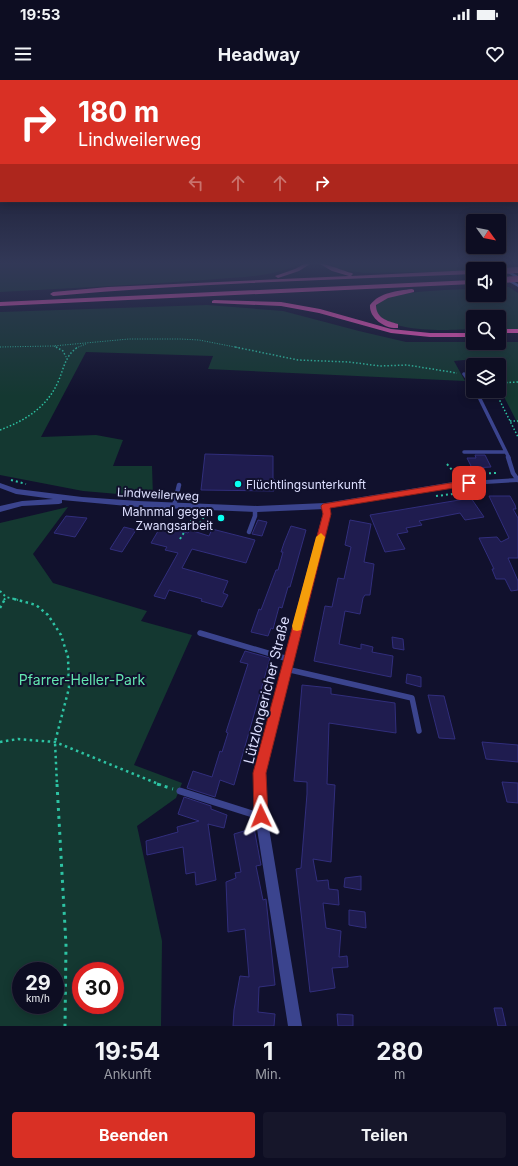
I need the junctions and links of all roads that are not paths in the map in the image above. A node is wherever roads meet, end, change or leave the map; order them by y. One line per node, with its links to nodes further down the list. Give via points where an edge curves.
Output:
1 (304, 308): 6 (highway, via 391,331)
2 (373, 308): 3 (highway, via 375,316 384,322 410,330)
3 (466, 331)
4 (506, 331): 5 (highway)
5 (518, 331)
6 (466, 335)
7 (506, 335): 8 (highway)
8 (518, 335)
9 (464, 374): 10 (lane)
10 (466, 377)
11 (479, 398): 13 (lane)
12 (464, 452): 13 (lane)
13 (506, 452): 14 (lane)
14 (518, 480): 20 (street, Lindweilerweg, via 460,480)
15 (2, 482): 17 (street, Lindweilerweg)
16 (179, 485): 19 (lane)
17 (8, 487): 18 (street, Lindweilerweg, via 16,492); 21 (street, Lindweilerweg, via 11,490 11,498)
18 (82, 500): 19 (street, Lindweilerweg); 21 (street, Lindweilerweg, via 23,502)
19 (174, 506): 22 (street, Lindweilerweg)
20 (326, 506): 22 (street, Lindweilerweg); 25 (street, Lützlongericher Straße, via 327,514)
21 (1, 509)
22 (255, 509): 23 (lane)
23 (249, 532)
24 (200, 633): 25 (lane)
25 (287, 664): 26 (lane, via 412,698); 28 (street, Lützlongericher Straße, via 260,773)
26 (419, 731)
27 (180, 790): 28 (lane)
28 (261, 816): 29 (street, Lützlongericher Straße)
29 (295, 1026)

